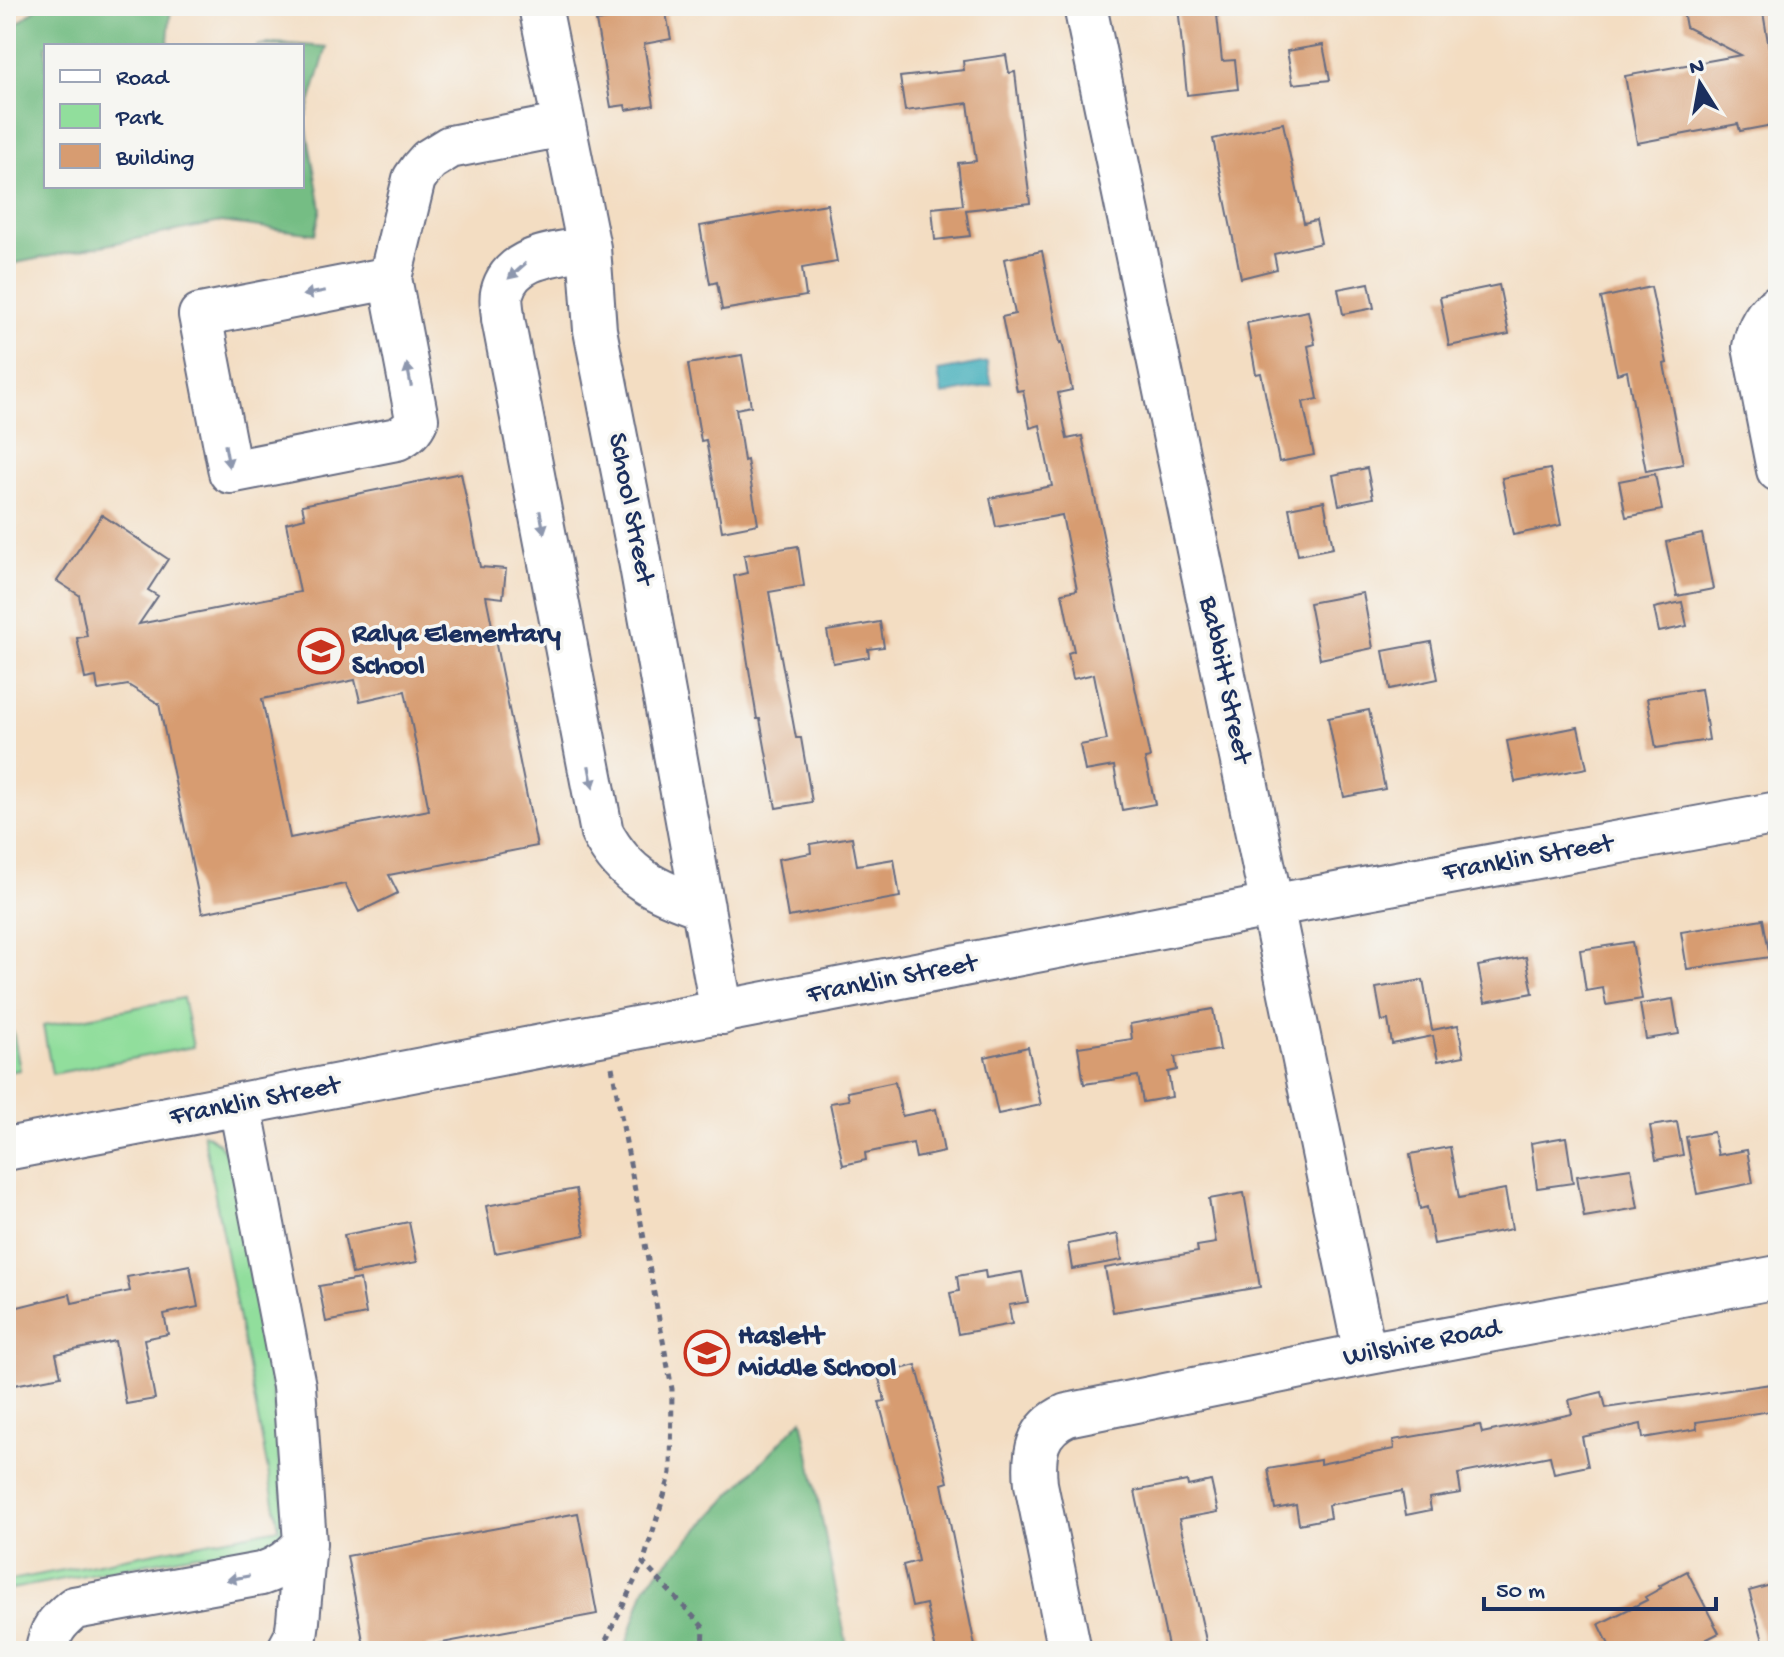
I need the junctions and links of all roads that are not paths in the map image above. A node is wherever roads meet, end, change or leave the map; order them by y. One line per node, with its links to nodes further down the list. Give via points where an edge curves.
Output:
1 (540, 6): 3 (street, School Street)
2 (1085, 6): 9 (street, Babbitt Street)
3 (564, 125): 4 (street, School Street); 5 (street, via 450,147 429,160 414,179)
4 (589, 248): 10 (street, School Street, via 595,330); 10 (street, one-way to 10, via 522,264 506,281 503,319 602,833 638,878)
5 (390, 278): 5 (street, one-way to 5, via 200,315 230,472 397,439 414,427 417,419)
6 (1778, 306): 7 (street, via 1757,333 1754,347)
7 (1778, 470)
8 (1778, 813): 9 (street, Franklin Street)
9 (1270, 906): 11 (street, Franklin Street); 15 (street, Babbitt Street)
10 (703, 907): 11 (street, School Street)
11 (722, 1013): 12 (street, Franklin Street)
12 (240, 1105): 13 (street, Franklin Street); 16 (street, via 294,1386)
13 (6, 1149)
14 (1778, 1277): 15 (street, Wilshire Road)
15 (1365, 1354): 19 (street, Wilshire Road, via 1067,1415 1051,1423 1034,1464)
16 (305, 1543): 17 (street, one-way to 17, via 281,1566 261,1574 74,1608 52,1630); 18 (street, via 296,1636)
17 (47, 1651)
18 (288, 1651)
19 (1070, 1651)

